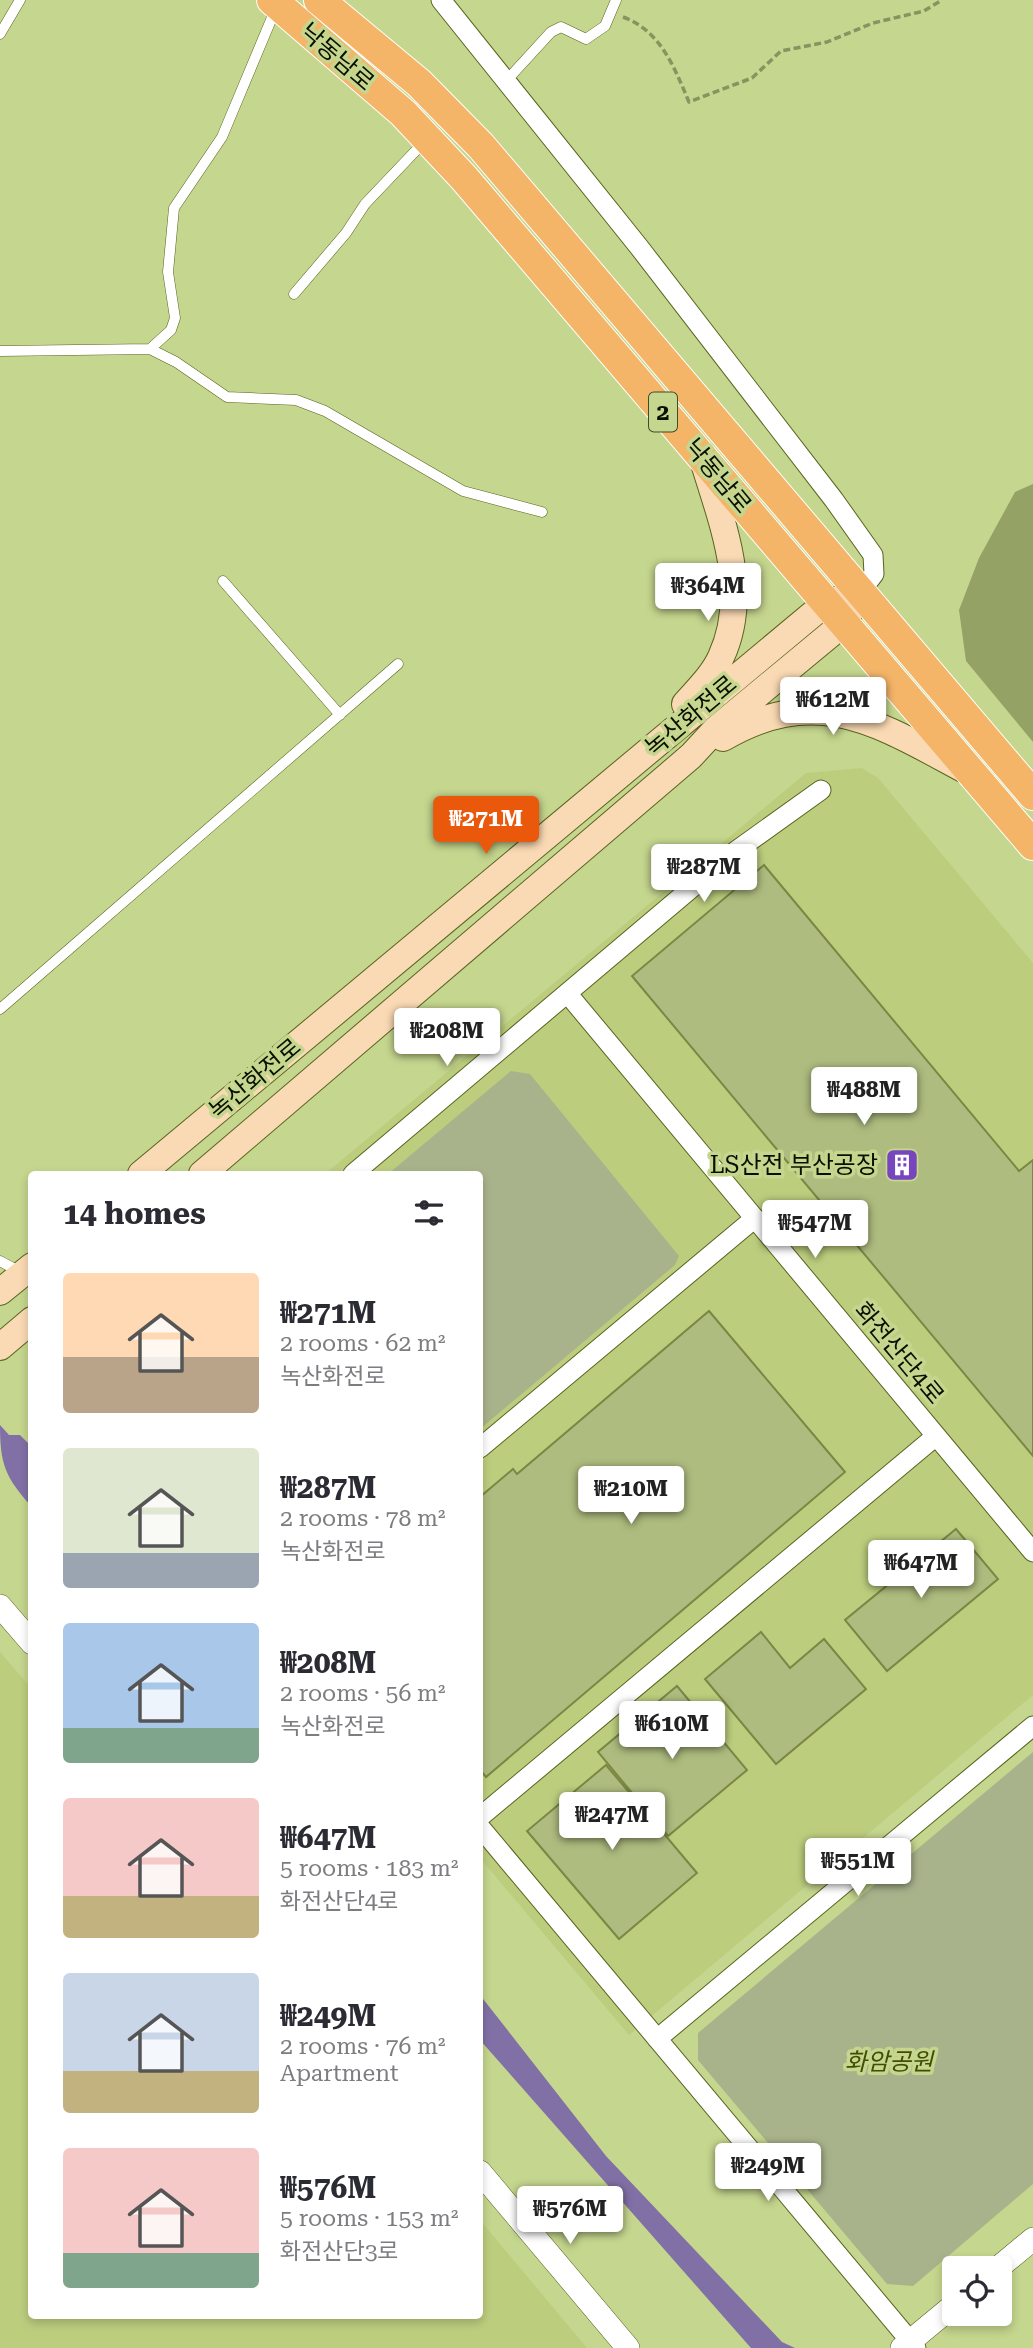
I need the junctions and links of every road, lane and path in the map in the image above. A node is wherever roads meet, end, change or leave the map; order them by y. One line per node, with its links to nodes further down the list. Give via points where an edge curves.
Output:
1 (20, 0): 8 (lane)
2 (319, 0): 17 (main road, 낙동남로 / 2, via 419,83 481,146)
3 (441, 0): 9 (street)
4 (616, 0): 7 (lane)
5 (942, 0): 7 (path, via 924,11 873,23 827,42 782,51 752,78 689,102 656,36 637,22)
6 (274, 2): 10 (main road, 낙동남로 / 2); 12 (lane, via 222,137 174,208 168,272 175,318 171,330)
7 (612, 13): 9 (lane, via 605,26 586,39 561,27 551,32)
8 (0, 34)
9 (506, 81): 17 (street, via 858,533 873,555 874,573)
10 (428, 138): 11 (lane, via 365,204); 14 (main road, 낙동남로 / 2)
11 (294, 295)
12 (150, 349): 13 (lane); 15 (lane, via 227,397 296,400 325,411 463,491)
13 (0, 351)
14 (703, 458): 18 (main road, 낙동남로 / 2); 22 (main road, via 731,553 734,609 729,638 704,684)
15 (542, 512)
16 (223, 581): 20 (lane)
17 (860, 592): 18 (main road, 녹산화전로); 25 (main road, 낙동남로 / 2)
18 (835, 613): 21 (main road, 녹산화전로); 22 (main road, 녹산화전로); 23 (main road, 낙동남로 / 2)
19 (398, 664): 20 (lane)
20 (340, 715): 28 (lane)
21 (691, 756): 23 (main road, via 753,722 805,710 879,725); 30 (main road, 녹산화전로)
22 (629, 767): 29 (main road, 녹산화전로)
23 (971, 773): 26 (main road, 낙동남로 / 2)
24 (821, 790): 27 (street, via 733,853)
25 (1033, 795)
26 (1033, 845)
27 (567, 993): 31 (street); 32 (street, 화전산단4로)
28 (0, 1010)
29 (145, 1171)
30 (206, 1171)
31 (358, 1171)
32 (755, 1218): 37 (street, 화전산단4로); 38 (street)
33 (18, 1267): 34 (main road)
34 (0, 1292)
35 (28, 1323): 36 (main road)
36 (0, 1347)
37 (936, 1436): 39 (street, 화전산단4로); 43 (street)
38 (483, 1445)
39 (1033, 1552)
40 (0, 1606): 41 (street)
41 (28, 1638)
42 (1033, 1726): 45 (street)
43 (483, 1814)
44 (483, 1831): 45 (street)
45 (657, 2039): 50 (street)
46 (483, 2176): 51 (street)
47 (1033, 2239): 48 (street)
48 (1012, 2256)
49 (942, 2316): 50 (street)
50 (909, 2346)
51 (628, 2348)

